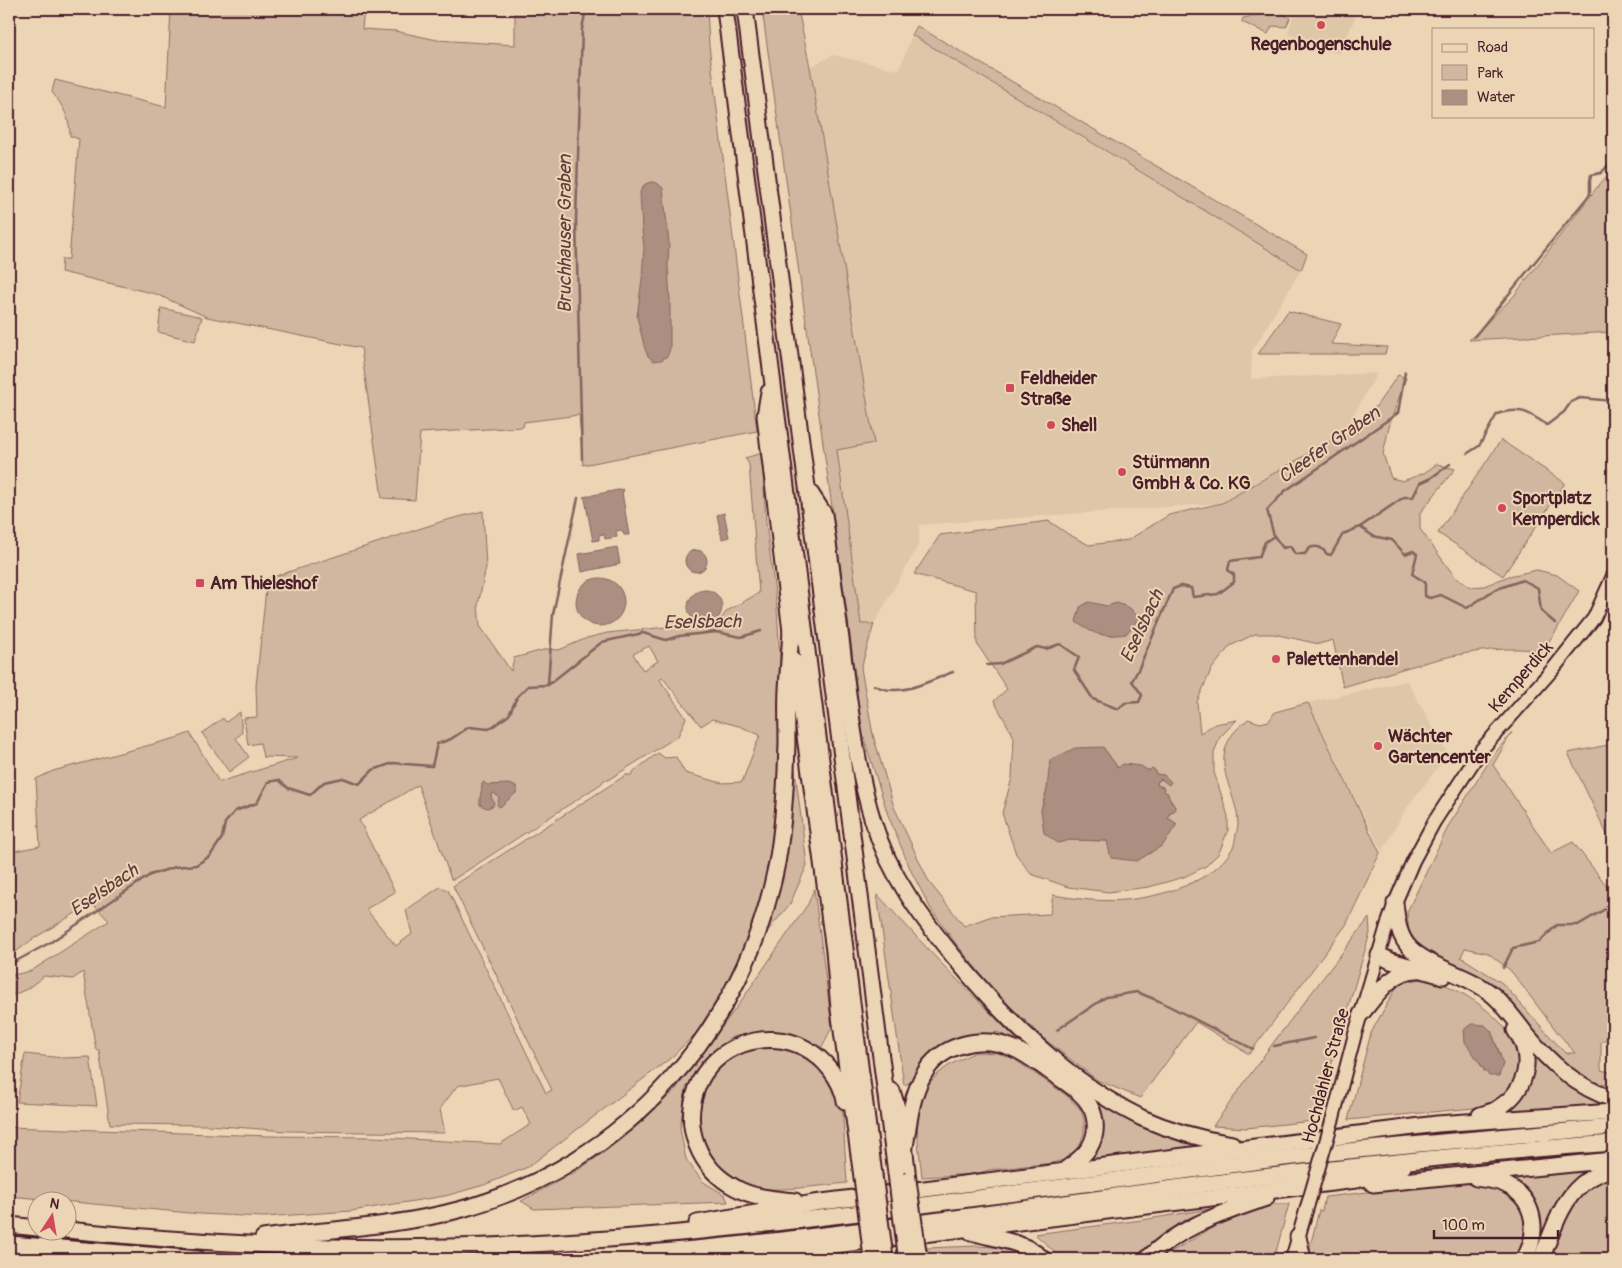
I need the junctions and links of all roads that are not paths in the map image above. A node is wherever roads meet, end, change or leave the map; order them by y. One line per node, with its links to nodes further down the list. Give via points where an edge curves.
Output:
1 (724, 9): 3 (highway, via 772,378 770,415)
2 (745, 9): 4 (highway)
3 (776, 465): 6 (highway); 26 (highway)
4 (806, 486): 11 (highway); 19 (highway, via 824,514 865,794 884,851 911,902 1003,1013 1094,1089 1120,1106 1165,1127)
5 (1613, 576): 7 (main road, Kemperdick, via 1594,618 1491,738 1453,791 1413,861)
6 (791, 630): 14 (highway); 36 (highway, via 782,830 763,918 742,974 723,1009 695,1051 657,1095 635,1117 588,1153 534,1183 485,1202 424,1218)
7 (1395, 903): 8 (main road, Hochdahler Straße); 9 (highway, via 1397,921 1406,942)
8 (1380, 951): 9 (highway, via 1391,961); 10 (main road, Hochdahler Straße)
9 (1434, 968): 10 (highway, via 1412,970 1392,979); 12 (highway, via 1464,976 1493,996 1561,1071 1590,1090); 15 (highway, via 1495,1008 1517,1033 1526,1054 1527,1068 1518,1092 1497,1110)
10 (1361, 1014): 35 (main road, Hochdahler Straße, bridge)
11 (882, 1061): 18 (highway, via 899,1111); 24 (highway)
12 (1613, 1099)
13 (1613, 1112): 15 (highway)
14 (854, 1122): 26 (highway); 29 (highway, via 838,1082 828,1067 814,1053 797,1044 760,1040 741,1044 720,1056 697,1087 692,1107 696,1145 719,1178 736,1188 767,1198)
15 (1458, 1122): 19 (highway)
16 (1613, 1127): 34 (highway, via 1298,1156)
17 (1613, 1143): 20 (highway)
18 (905, 1147): 23 (highway, via 912,1106 924,1073 950,1048 968,1042 989,1041 1026,1055 1079,1092 1088,1104 1094,1116 1095,1131 1089,1149 1080,1160); 24 (highway)
19 (1249, 1147): 23 (highway)
20 (1420, 1160): 28 (highway, via 1382,1175 1356,1180); 41 (highway, via 1238,1180 815,1236)
21 (1613, 1160): 25 (highway)
22 (1613, 1167): 50 (highway, via 1582,1183 1571,1195)
23 (1063, 1171): 29 (highway)
24 (901, 1172): 39 (highway, bridge)
25 (1460, 1174): 27 (highway); 49 (highway, via 1504,1184 1518,1192 1525,1201 1534,1233 1531,1248)
26 (868, 1176): 44 (highway, bridge)
27 (1273, 1195): 28 (highway); 46 (highway, via 1194,1225)
28 (1230, 1196): 32 (highway)
29 (814, 1203): 34 (highway, via 701,1221)
30 (9, 1225): 31 (highway)
31 (28, 1227)
32 (963, 1230): 38 (highway); 45 (highway, via 1017,1243)
33 (78, 1231): 36 (highway)
34 (676, 1233): 36 (highway, via 449,1247 346,1248)
35 (1298, 1237): 47 (main road, Hochdahler Straße); 48 (highway)
36 (217, 1243)
37 (9, 1244): 40 (highway)
38 (802, 1250): 42 (highway); 43 (highway)
39 (912, 1256)
40 (198, 1259)
41 (561, 1259)
42 (723, 1259)
43 (772, 1259)
44 (877, 1259)
45 (1043, 1259)
46 (1146, 1259)
47 (1292, 1259)
48 (1303, 1259)
49 (1524, 1259)
50 (1541, 1259)

